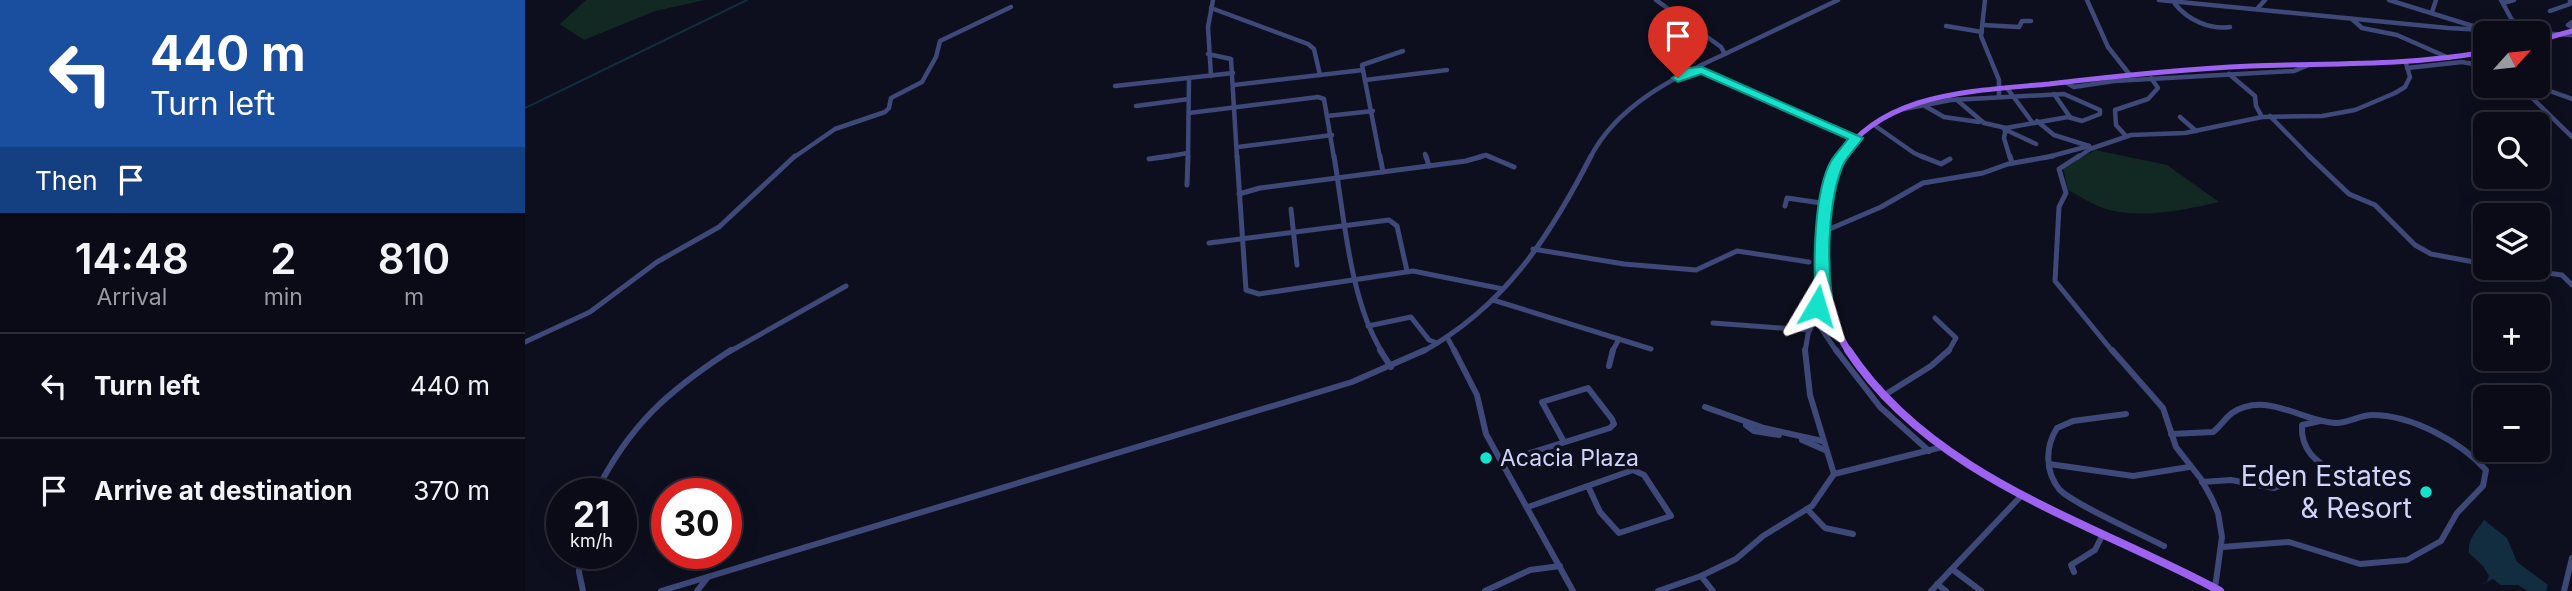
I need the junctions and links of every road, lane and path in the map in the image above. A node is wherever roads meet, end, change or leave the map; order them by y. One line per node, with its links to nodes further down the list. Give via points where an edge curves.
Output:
1 (1213, 0): 17 (street)
2 (1656, 0): 36 (street)
3 (1838, 0): 36 (street)
4 (1985, 0): 24 (street)
5 (2087, 0): 51 (street, via 2108,47)
6 (2159, 0): 12 (street)
7 (2202, 0): 15 (street)
8 (2265, 0): 18 (street)
9 (2389, 0): 20 (street)
10 (2436, 0): 20 (street)
11 (2514, 0): 13 (street)
12 (2177, 2): 15 (street); 26 (street, via 2177,8 2193,18 2218,28)
13 (2502, 2): 23 (street)
14 (2571, 3): 19 (street)
15 (2207, 5): 18 (street)
16 (1011, 7): 134 (street, via 941,40 939,53 922,82 891,98 885,112 839,127 791,158 719,227 657,262 590,312)
17 (1211, 8): 35 (street); 50 (street, via 1308,44 1314,49)
18 (2257, 9): 21 (street)
19 (2550, 11)
20 (2431, 12): 27 (street)
21 (2351, 19): 28 (street); 39 (street)
22 (2031, 21): 24 (street, via 2022,21 2019,27)
23 (2513, 21)
24 (1983, 25): 30 (street)
25 (1946, 26): 30 (street)
26 (2230, 27)
27 (2473, 27)
28 (2473, 29)
29 (2572, 31): 32 (main road)
30 (1982, 32): 62 (street)
31 (2550, 34): 32 (street)
32 (2561, 35): 33 (main road)
33 (2550, 38)
34 (1403, 51): 46 (street, via 1363,63)
35 (1208, 54): 48 (street, via 1231,59); 52 (street)
36 (1725, 54): 44 (street)
37 (2473, 55): 38 (main road)
38 (2462, 57): 39 (main road); 40 (street)
39 (2452, 59): 43 (main road)
40 (2473, 62)
41 (2473, 64): 43 (street)
42 (2309, 65): 43 (main road); 45 (main road); 49 (street, via 2294,71)
43 (2406, 66): 79 (street, via 2410,77 2405,87 2364,107 2322,116)
44 (1702, 68): 91 (street); 114 (street, via 1653,94 1611,126)
45 (2219, 68): 49 (street); 51 (main road)
46 (1363, 70): 50 (street); 56 (street)
47 (1447, 70): 56 (street)
48 (1233, 73): 52 (street); 57 (street)
49 (2228, 74): 54 (street); 81 (street, via 2255,96)
50 (1320, 75): 57 (street)
51 (2130, 75): 55 (main road)
52 (1211, 76): 53 (street)
53 (1189, 78): 58 (street); 67 (street)
54 (2151, 78): 55 (street); 77 (street, via 2158,88 2148,99 2116,109)
55 (2111, 79): 59 (main road)
56 (1365, 80): 75 (street)
57 (1234, 85): 71 (street)
58 (1115, 86)
59 (2007, 88): 62 (main road); 64 (street)
60 (2550, 91): 68 (street)
61 (1979, 92): 62 (main road); 65 (street); 74 (main road)
62 (1999, 93): 64 (street); 65 (street)
63 (2054, 94): 64 (street); 73 (street, via 2066,94); 82 (street)
64 (2016, 97): 84 (street)
65 (1986, 98): 69 (street)
66 (2535, 98): 90 (street)
67 (1189, 99): 70 (street); 76 (street)
68 (2572, 99)
69 (1958, 100): 72 (street); 83 (street)
70 (1136, 106)
71 (1236, 106): 76 (street); 78 (street, via 1318,97 1324,99); 93 (street)
72 (1926, 107): 74 (street); 83 (street, via 1944,117)
73 (2098, 108): 77 (street); 82 (street, via 2100,114 2082,121)
74 (1903, 109): 85 (main road)
75 (1373, 111): 78 (street); 102 (street)
76 (1189, 113): 95 (street)
77 (2114, 115): 89 (street)
78 (1327, 116): 88 (street)
79 (2270, 116): 81 (street); 116 (street, via 2325,173 2349,194 2369,200 2415,245 2427,253)
80 (2180, 117): 87 (street)
81 (2262, 117): 87 (street)
82 (2071, 118): 84 (street)
83 (1980, 122): 86 (street)
84 (2035, 122): 86 (street); 94 (street, via 2054,137)
85 (1874, 125): 91 (main road); 98 (street, via 1925,158 1941,164)
86 (2005, 129): 92 (street); 99 (street)
87 (2196, 131): 89 (street)
88 (1332, 135): 93 (street); 103 (street)
89 (2126, 136): 94 (street)
90 (2572, 137)
91 (1856, 138): 106 (main road, via 1833,171)
92 (2036, 144)
93 (1238, 147): 105 (street)
94 (2091, 147): 99 (street); 144 (street, via 2059,169 2066,193 2057,225 2055,281 2163,408)
95 (1188, 153): 97 (street); 104 (street)
96 (1425, 154): 100 (street)
97 (1149, 159)
98 (1950, 159)
99 (2012, 163): 110 (street, via 1923,184)
100 (1429, 166): 101 (street, via 1486,155); 102 (street)
101 (1514, 167)
102 (1383, 172): 103 (street)
103 (1338, 179): 105 (street); 109 (street)
104 (1187, 185)
105 (1239, 194): 112 (street)
106 (1828, 204): 107 (street, via 1787,198); 110 (main road)
107 (1785, 206)
108 (1291, 209): 111 (street)
109 (1346, 226): 111 (street); 118 (street, via 1395,223); 120 (street)
110 (1825, 231): 124 (main road)
111 (1294, 233): 112 (street); 117 (street)
112 (1242, 240): 113 (street); 120 (street, via 1246,290 1253,294)
113 (1209, 243)
114 (1533, 249): 115 (street, via 1696,270 1737,251); 123 (street)
115 (1809, 262)
116 (2473, 262)
117 (1297, 265)
118 (1407, 271): 120 (street); 123 (street)
119 (2550, 273): 121 (street, via 2562,275)
120 (1355, 279): 130 (street)
121 (2572, 285)
122 (846, 286): 154 (street, via 674,389 637,426)
123 (1503, 289): 125 (street)
124 (1824, 298): 126 (main road); 128 (street)
125 (1493, 300): 132 (street); 133 (street)
126 (1831, 316): 128 (street); 139 (main road, via 1858,364)
127 (1935, 318): 139 (street, via 1956,338 1955,343 1919,377)
128 (1815, 319): 131 (street); 149 (street, via 1861,386)
129 (1713, 323): 131 (street)
130 (1369, 326): 135 (street, via 1411,317 1429,340); 138 (street)
131 (1809, 330): 145 (street, via 1807,388)
132 (1447, 337): 135 (street); 150 (street, via 1475,389 1486,434)
133 (1619, 339): 136 (street); 137 (street)
134 (525, 342)
135 (1437, 343): 138 (street)
136 (1651, 349)
137 (1609, 366)
138 (1391, 367): 172 (street)
139 (1883, 396): 147 (main road)
140 (1705, 407): 143 (street)
141 (2126, 414): 151 (street, via 2073,421 2057,428 2049,442)
142 (2326, 421): 144 (street, via 2273,405 2235,411 2213,432); 155 (street, via 2302,425 2304,445 2316,463); 165 (street, via 2342,423 2371,415 2423,429 2477,460 2486,470 2485,482 2452,519 2441,541 2407,560 2360,564 2290,542)
143 (1742, 422): 145 (street); 148 (street, via 1754,431 1806,441)
144 (2171, 433): 152 (street)
145 (1822, 441): 148 (street)
146 (1564, 442): 146 (street, via 1613,424 1588,388 1542,401); 150 (street)
147 (1942, 447): 149 (street); 159 (main road)
148 (1825, 450): 153 (street)
149 (1929, 452): 153 (street)
150 (1501, 462): 160 (street)
151 (2049, 464): 152 (street, via 2133,476); 164 (street, via 2055,485 2065,495)
152 (2189, 467): 156 (street)
153 (1834, 474): 161 (street)
154 (603, 478)
155 (2345, 480)
156 (2202, 482): 157 (street, via 2229,480 2267,488); 165 (street, via 2218,513)
157 (2286, 484)
158 (1588, 486): 158 (street, via 1633,470 1644,475 1671,516 1619,533); 160 (street)
159 (2022, 495): 162 (main road); 169 (street)
160 (1528, 507): 167 (street)
161 (1807, 509): 163 (street, via 1825,528); 171 (street, via 1736,559)
162 (2103, 533): 170 (street, via 2095,550 2071,565); 174 (main road)
163 (1853, 534)
164 (2164, 546)
165 (2223, 547): 174 (street)
166 (2572, 558): 185 (street)
167 (1560, 566): 178 (street, via 1530,570); 179 (street)
168 (579, 569): 175 (street)
169 (1952, 569): 173 (street); 184 (street)
170 (2074, 572)
171 (1701, 576): 180 (street); 181 (street)
172 (708, 577): 176 (street); 177 (street)
173 (1937, 584): 182 (street); 183 (street)
174 (2218, 589)
175 (583, 591)
176 (661, 591)
177 (697, 591)
178 (1485, 591)
179 (1573, 591)
180 (1658, 591)
181 (1713, 591)
182 (1931, 591)
183 (1946, 591)
184 (1981, 591)
185 (2564, 591)

